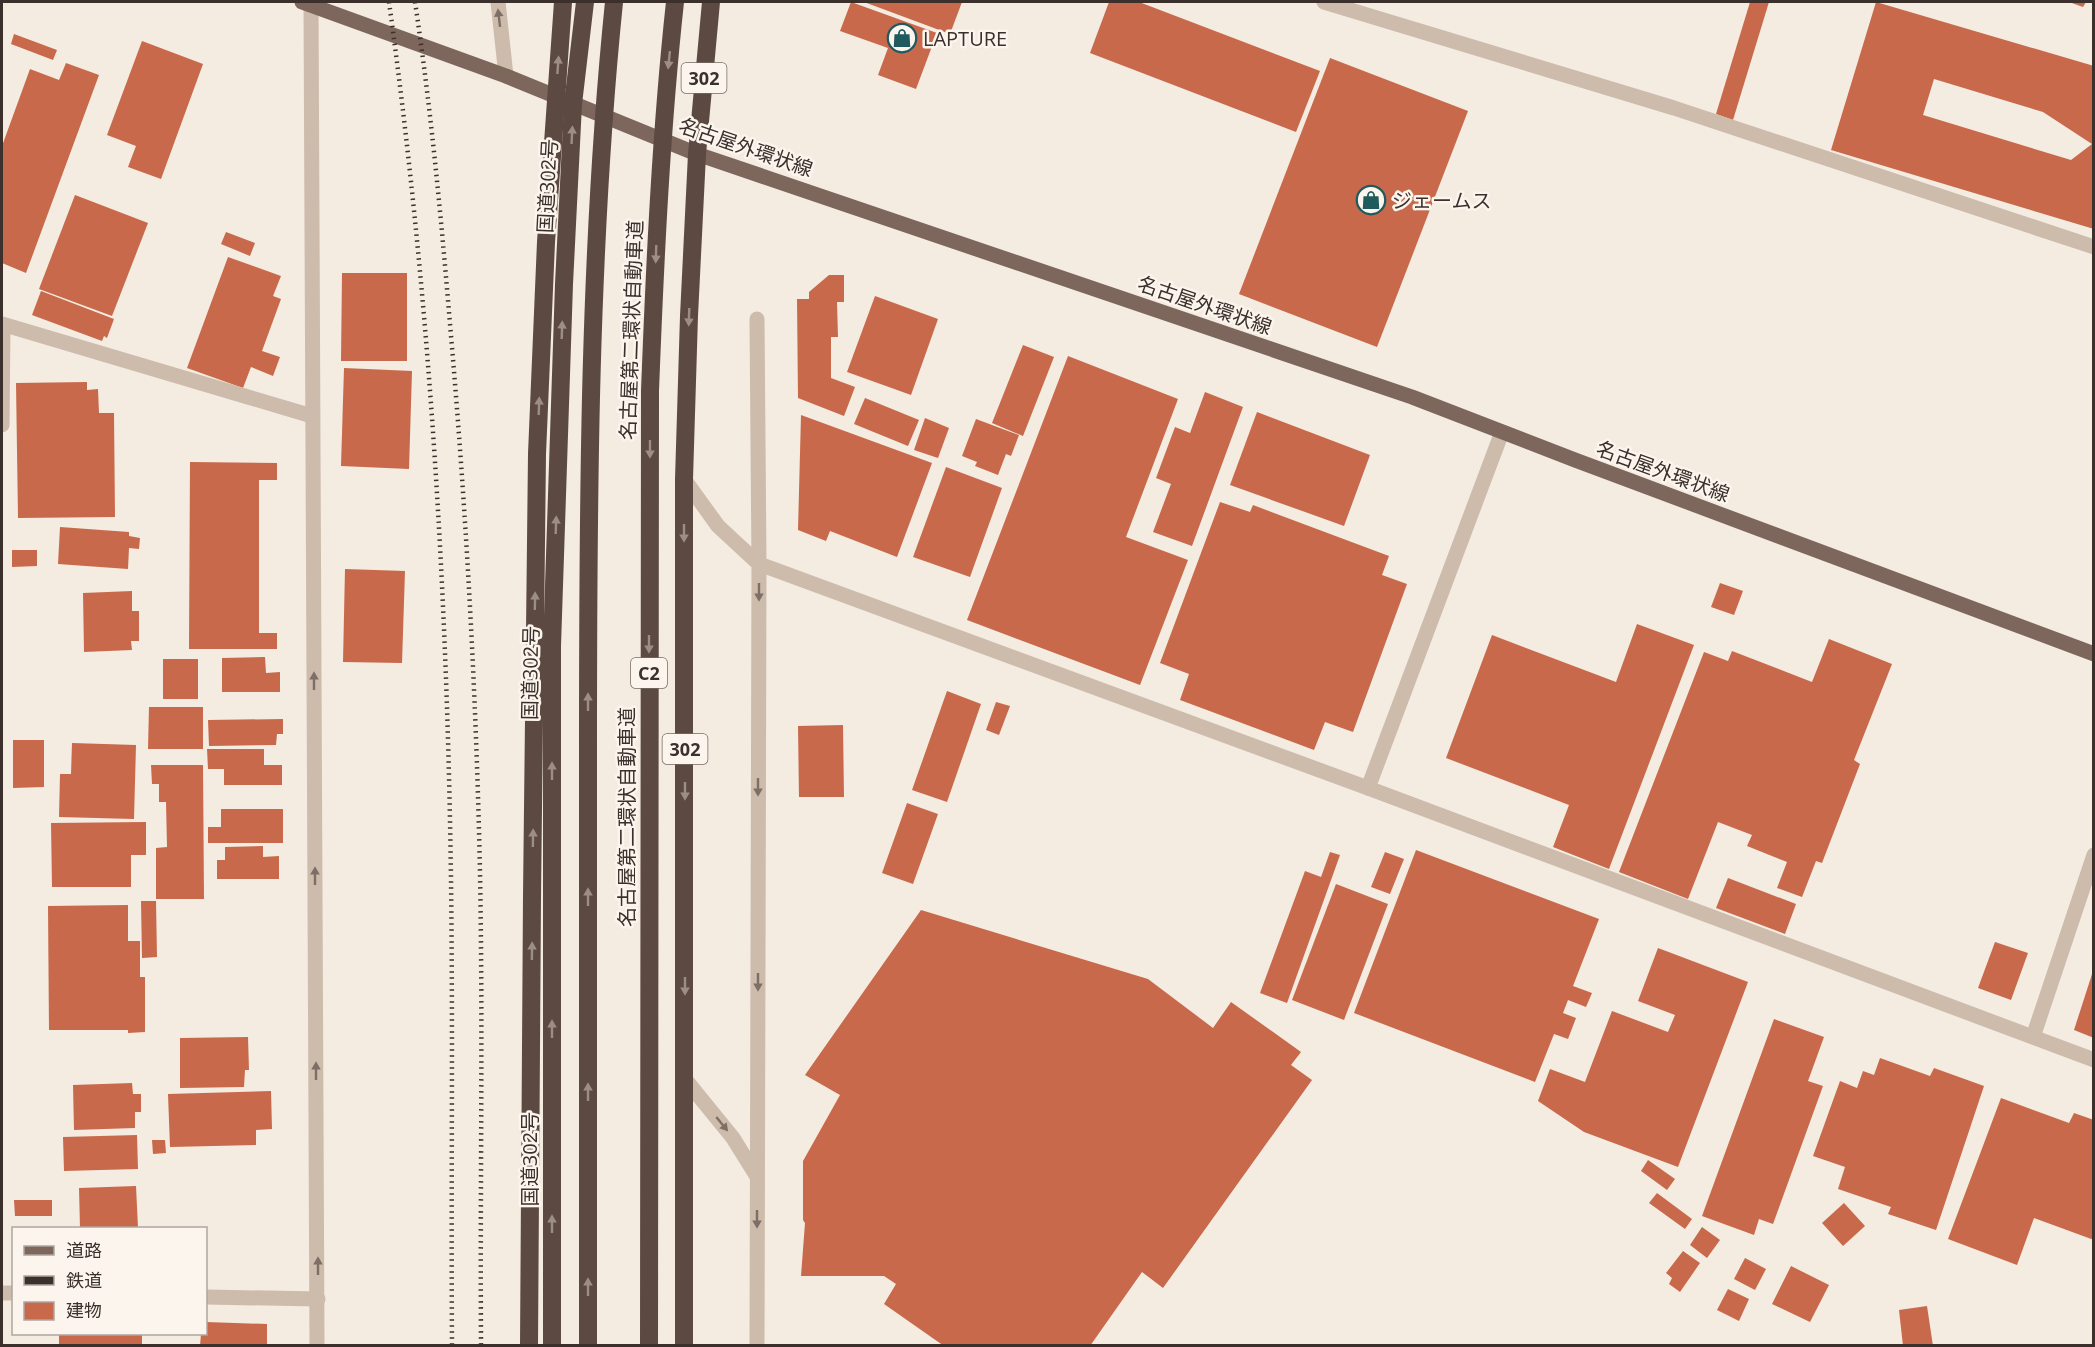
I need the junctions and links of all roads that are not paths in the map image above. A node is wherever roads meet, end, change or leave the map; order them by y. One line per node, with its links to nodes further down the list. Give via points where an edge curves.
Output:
1 (498, 2): 9 (street, one-way to 1)
2 (562, 2): 30 (highway, one-way to 2, bridge, via 537,454)
3 (585, 2): 10 (highway, 国道302号)
4 (614, 2): 32 (highway, 名古屋第二環状自動車道, one-way to 4, bridge, via 591,385 596,231)
5 (675, 2): 33 (highway, 名古屋第二環状自動車道 / C2, one-way to 33, bridge, via 666,81 650,391)
6 (711, 2): 11 (highway, 302)
7 (1324, 2): 12 (street, via 1674,108)
8 (308, 3): 9 (main road, 名古屋外環状線); 15 (street)
9 (506, 76): 10 (main road, 名古屋外環状線)
10 (573, 104): 11 (main road, 名古屋外環状線); 31 (highway, 国道302号, one-way to 10, via 552,646)
11 (697, 154): 17 (main road, 名古屋外環状線); 18 (highway, 302, one-way to 18)
12 (2094, 247)
13 (757, 319): 19 (street)
14 (2, 325): 15 (street); 16 (street)
15 (312, 416): 28 (street, one-way to 15)
16 (2, 425)
17 (1502, 432): 20 (main road, 名古屋外環状線); 21 (street)
18 (684, 479): 19 (street, via 718,526); 25 (highway, 302, one-way to 25)
19 (759, 564): 21 (street); 26 (street, one-way to 26)
20 (2094, 654)
21 (1368, 788): 23 (street)
22 (2094, 855): 23 (street)
23 (2033, 1037): 24 (street)
24 (2094, 1060)
25 (685, 1079): 26 (street, one-way to 26, via 740,1148); 34 (highway, 302)
26 (757, 1176): 35 (street, one-way to 35)
27 (207, 1297): 28 (street)
28 (318, 1299): 29 (street)
29 (317, 1346)
30 (529, 1346)
31 (552, 1346)
32 (588, 1346)
33 (649, 1346)
34 (684, 1346)
35 (757, 1346)

